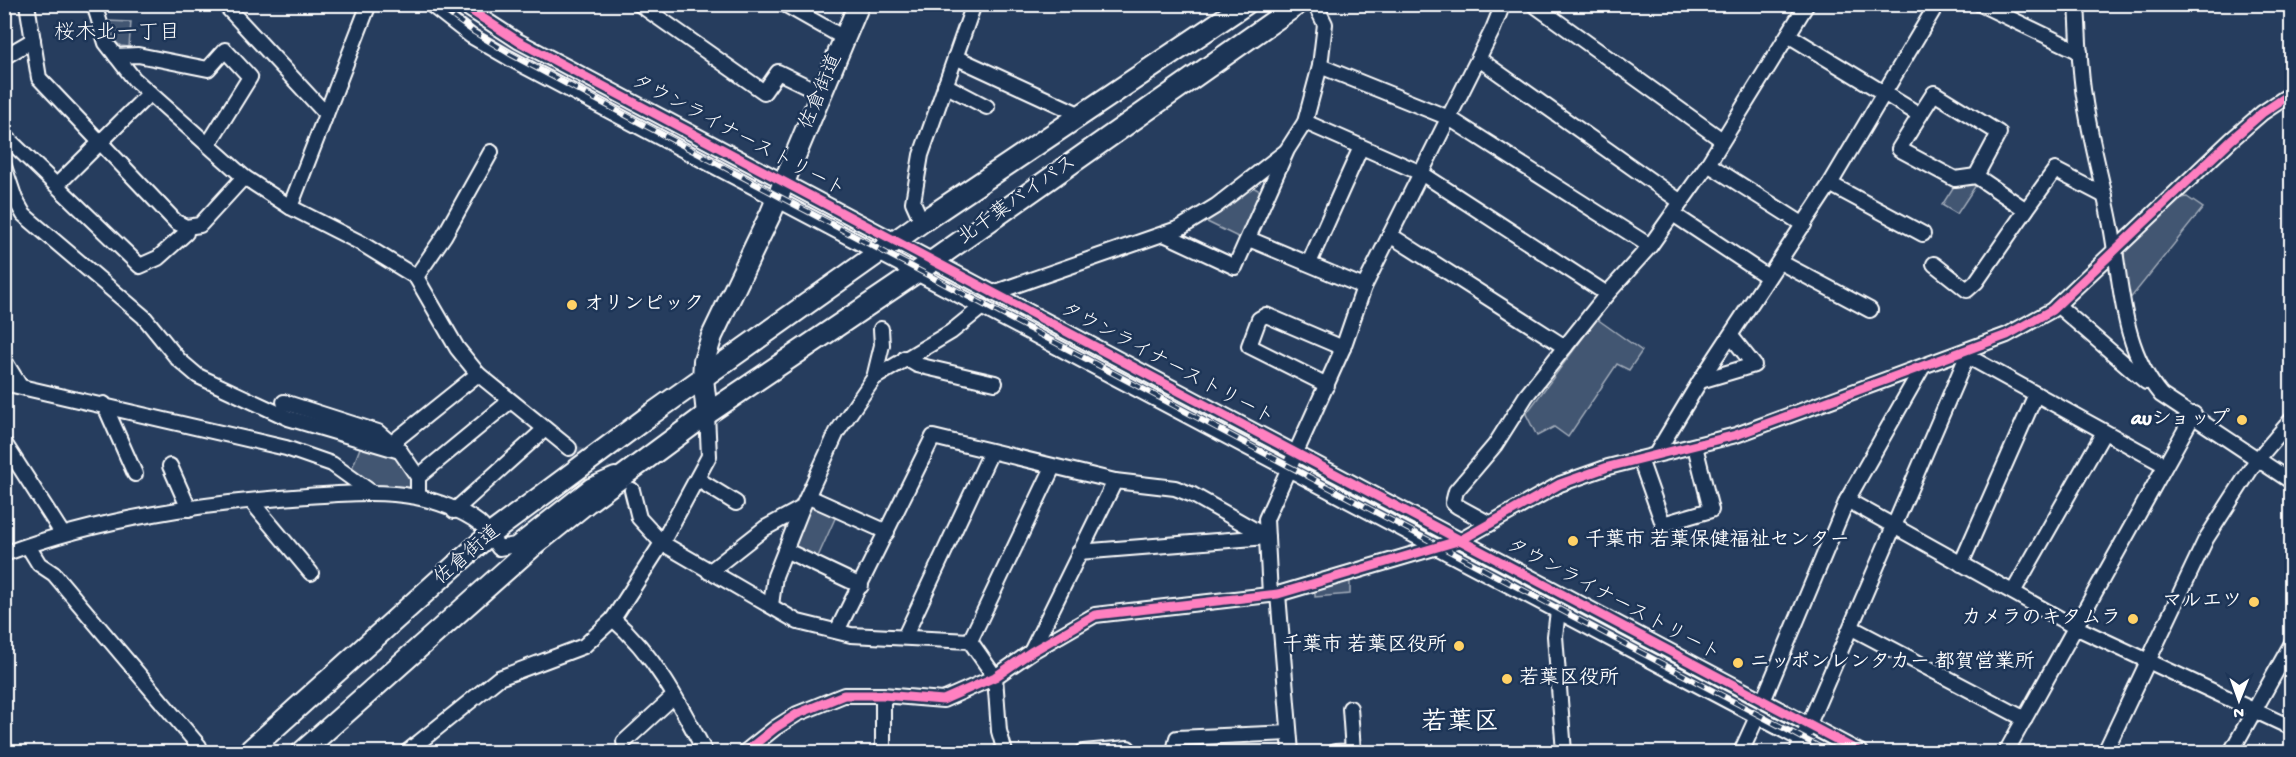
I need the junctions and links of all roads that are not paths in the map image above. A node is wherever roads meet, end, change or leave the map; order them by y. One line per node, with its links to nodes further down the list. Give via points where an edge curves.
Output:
1 (27, 4): 23 (street)
2 (94, 4): 25 (street, via 106,44)
3 (224, 4): 36 (street)
4 (369, 4): 36 (street)
5 (430, 4): 55 (street, タウンライナーストリート, via 471,36 510,58)
6 (461, 4): 55 (street, タウンライナーストリート, via 518,41)
7 (639, 4): 32 (street, via 764,92 778,72)
8 (784, 4): 22 (street)
9 (859, 4): 22 (highway, 佐倉街道)
10 (974, 4): 27 (street)
11 (1246, 4): 37 (highway, 北千葉バイパス)
12 (1298, 4): 74 (highway, 北千葉バイパス)
13 (1316, 4): 29 (street, via 1325,24)
14 (1503, 4): 28 (street)
15 (1533, 4): 42 (street)
16 (1789, 4): 20 (street)
17 (1936, 4): 34 (street)
18 (1980, 4): 24 (street)
19 (2077, 4): 24 (street)
20 (1804, 8): 21 (street)
21 (1788, 35): 34 (street); 42 (street)
22 (844, 38): 32 (highway, 佐倉街道)
23 (33, 39): 26 (street); 43 (street, via 39,78)
24 (2080, 51): 56 (street, via 2084,96)
25 (116, 56): 31 (street); 44 (street, via 138,55 208,69 225,50 249,77)
26 (4, 57)
27 (955, 57): 30 (street); 37 (street)
28 (1479, 59): 39 (street); 57 (street)
29 (1320, 66): 39 (street); 40 (street)
30 (945, 85): 35 (street); 61 (street, via 921,155 913,201)
31 (150, 93): 43 (street); 44 (street)
32 (821, 93): 55 (highway, 佐倉街道)
33 (2292, 93): 70 (street, via 2262,113)
34 (1884, 95): 38 (street); 53 (street)
35 (987, 107)
36 (326, 114): 58 (street)
37 (1081, 115): 61 (highway, 北千葉バイパス)
38 (1920, 115): 51 (street, via 1899,149 1955,179); 51 (street, via 1934,93 1999,133)
39 (1449, 118): 50 (street); 68 (street)
40 (1305, 122): 45 (street); 46 (street)
41 (4, 135): 54 (street)
42 (1722, 140): 48 (street)
43 (100, 142): 54 (street); 63 (street)
44 (209, 143): 52 (street)
45 (1361, 147): 50 (street); 72 (street)
46 (1287, 150): 64 (street, via 1216,206); 67 (street)
47 (491, 152): 75 (street)
48 (1708, 164): 57 (street); 62 (street)
49 (4, 166): 111 (street, via 24,215 144,317 178,359 198,376 288,418)
50 (1421, 173): 66 (street); 79 (street)
51 (1976, 176): 59 (street)
52 (244, 177): 58 (street); 63 (street, via 200,225)
53 (1830, 184): 62 (street); 65 (street)
54 (57, 185): 63 (street, via 140,266 158,258 186,233)
55 (781, 190): 69 (street, タウンライナーストリート); 69 (street, タウンライナーストリート); 92 (highway, 佐倉街道, via 712,336)
56 (2105, 196): 59 (street, via 2055,170); 70 (street)
57 (1681, 202): 60 (street)
58 (290, 207): 75 (street)
59 (2026, 210): 73 (street, via 1967,290)
60 (1673, 214): 68 (street); 76 (street)
61 (922, 222): 69 (highway, 北千葉バイパス)
62 (1804, 225): 71 (street)
63 (186, 228)
64 (1164, 234): 67 (street, via 1235,267); 78 (street)
65 (1923, 234)
66 (1390, 235): 77 (street); 85 (street)
67 (1249, 239): 72 (street)
68 (1650, 246): 79 (street)
69 (887, 247): 74 (street, タウンライナーストリート); 74 (street, タウンライナーストリート); 92 (highway, 北千葉バイパス)
70 (2115, 249): 80 (street); 100 (street, via 2128,332 2147,379)
71 (1780, 262): 76 (street); 82 (street)
72 (1309, 263): 77 (street)
73 (1934, 264)
74 (925, 267): 78 (street, タウンライナーストリート); 81 (street, タウンライナーストリート); 104 (highway, 北千葉バイパス)
75 (416, 277): 91 (street, via 457,348)
76 (1768, 277): 84 (street)
77 (1364, 286): 86 (street)
78 (993, 293): 114 (street, タウンライナーストリート)
79 (1607, 294): 85 (street)
80 (2057, 305): 87 (street); 100 (street)
81 (982, 307): 88 (street, via 951,332); 122 (street, タウンライナーストリート)
82 (1870, 310)
83 (881, 328): 93 (street, via 882,345)
84 (1731, 336): 94 (street); 94 (street, via 1754,365)
85 (1565, 347): 137 (street, via 1526,396 1495,446 1456,491 1453,503)
86 (1343, 348): 97 (street); 97 (street, via 1266,315 1259,319 1249,346)
87 (1969, 352): 90 (street); 99 (street); 138 (street)
88 (905, 358): 93 (street); 96 (street, via 917,365)
89 (4, 360): 98 (street)
90 (1922, 368): 110 (street); 131 (street)
91 (478, 374): 102 (street); 111 (street)
92 (703, 378): 104 (highway, 佐倉街道); 141 (highway, 佐倉街道)
93 (874, 378): 133 (street, via 837,432)
94 (1701, 381): 115 (street)
95 (4, 383): 98 (street)
96 (995, 383)
97 (1327, 385): 114 (street)
98 (20, 386): 103 (street)
99 (2036, 394): 108 (street); 150 (street)
100 (2161, 395): 105 (street)
101 (284, 402): 111 (street, via 367,428)
102 (510, 402): 107 (street); 124 (street)
103 (104, 404): 123 (street); 129 (street, via 286,448 332,464)
104 (707, 414): 121 (highway, 佐倉街道); 125 (street, via 709,456)
105 (2194, 414): 117 (street); 118 (street)
106 (2292, 419): 117 (street)
107 (545, 429): 112 (street); 136 (street)
108 (2104, 432): 118 (street); 154 (street)
109 (5, 444): 140 (street)
110 (1695, 446): 115 (street); 116 (street, via 1712,510 1663,524)
111 (396, 447): 124 (street)
112 (569, 448)
113 (992, 452): 120 (street); 139 (street, via 933,437); 162 (street)
114 (1297, 454): 122 (street); 143 (street, タウンライナーストリート)
115 (1656, 454): 116 (street)
116 (1640, 459): 137 (street, via 1560,484)
117 (2256, 461): 127 (street); 166 (street, via 2206,539)
118 (2164, 465): 159 (street)
119 (170, 466): 135 (street)
120 (1053, 466): 126 (street); 163 (street)
121 (636, 467): 141 (street, via 590,486 515,545 499,548); 182 (highway, 佐倉街道, via 531,548)
122 (1290, 470): 142 (street, via 1266,519); 146 (street, タウンライナーストリート)
123 (135, 474)
124 (418, 477): 130 (street)
125 (697, 479): 134 (street); 144 (street)
126 (1115, 481): 142 (street, via 1175,488); 148 (street)
127 (2292, 482)
128 (632, 490): 144 (street, via 639,518)
129 (371, 492): 130 (street); 132 (street)
130 (418, 497): 136 (street)
131 (1847, 500): 138 (street); 170 (street)
132 (251, 501): 135 (street); 152 (street)
133 (805, 502): 139 (street); 147 (street); 151 (street)
134 (736, 503)
135 (189, 509): 140 (street)
136 (454, 510): 141 (street, via 479,523)
137 (1490, 524): 143 (street)
138 (1894, 526): 150 (street); 160 (street)
139 (886, 532): 153 (street)
140 (62, 533): 145 (street)
141 (489, 536): 181 (highway, 佐倉街道)
142 (1267, 537): 148 (street); 155 (street)
143 (1461, 540): 146 (street); 170 (street, タウンライナーストリート)
144 (663, 543): 151 (street); 158 (street)
145 (28, 546): 149 (street); 180 (street, via 39,564 54,574 199,746)
146 (1436, 547): 155 (street); 157 (street, タウンライナーストリート)
147 (785, 550): 153 (street); 156 (street, via 775,576)
148 (1079, 552): 165 (street)
149 (4, 554)
150 (1961, 564): 154 (street)
151 (709, 572): 156 (street)
152 (312, 573)
153 (861, 586): 161 (street)
154 (2013, 592): 159 (street)
155 (1274, 594): 165 (street, via 1107,612); 177 (street)
156 (771, 605): 161 (street, via 798,622)
157 (1558, 610): 173 (street, タウンライナーストリート); 193 (street, via 1555,636)
158 (613, 619): 169 (street, via 641,648); 183 (street, via 584,646 499,678)
159 (2075, 627): 166 (street); 174 (street)
160 (1852, 628): 174 (street); 175 (street)
161 (837, 631): 162 (street)
162 (905, 636): 163 (street)
163 (970, 641): 167 (street)
164 (2292, 643): 172 (street)
165 (1031, 652): 167 (street)
166 (2148, 660): 172 (street); 198 (street)
167 (995, 677): 168 (street, via 943,700); 187 (street, via 999,731)
168 (883, 695): 185 (street, via 844,695 797,714); 186 (street)
169 (675, 696): 178 (street); 184 (street)
170 (1763, 701): 175 (street, タウンライナーストリート)
171 (1350, 708): 192 (street, via 1353,751)
172 (2254, 711): 176 (street); 199 (street)
173 (1757, 717): 179 (street, タウンライナーストリート); 194 (street)
174 (2025, 719): 197 (street)
175 (1808, 726): 179 (street); 196 (street, タウンライナーストリート)
176 (2292, 728)
177 (1289, 733): 190 (street, via 1177,738); 191 (street)
178 (624, 741)
179 (1799, 746): 195 (street, タウンライナーストリート)
180 (200, 753)
181 (248, 753)
182 (302, 753)
183 (407, 753)
184 (705, 753)
185 (745, 753)
186 (883, 753)
187 (1005, 753)
188 (1083, 753): 189 (street, via 1128,748)
189 (1128, 753)
190 (1174, 753)
191 (1291, 753)
192 (1335, 753)
193 (1564, 753)
194 (1742, 753)
195 (1825, 753)
196 (1860, 753)
197 (2006, 753)
198 (2105, 753)
199 (2231, 753)

